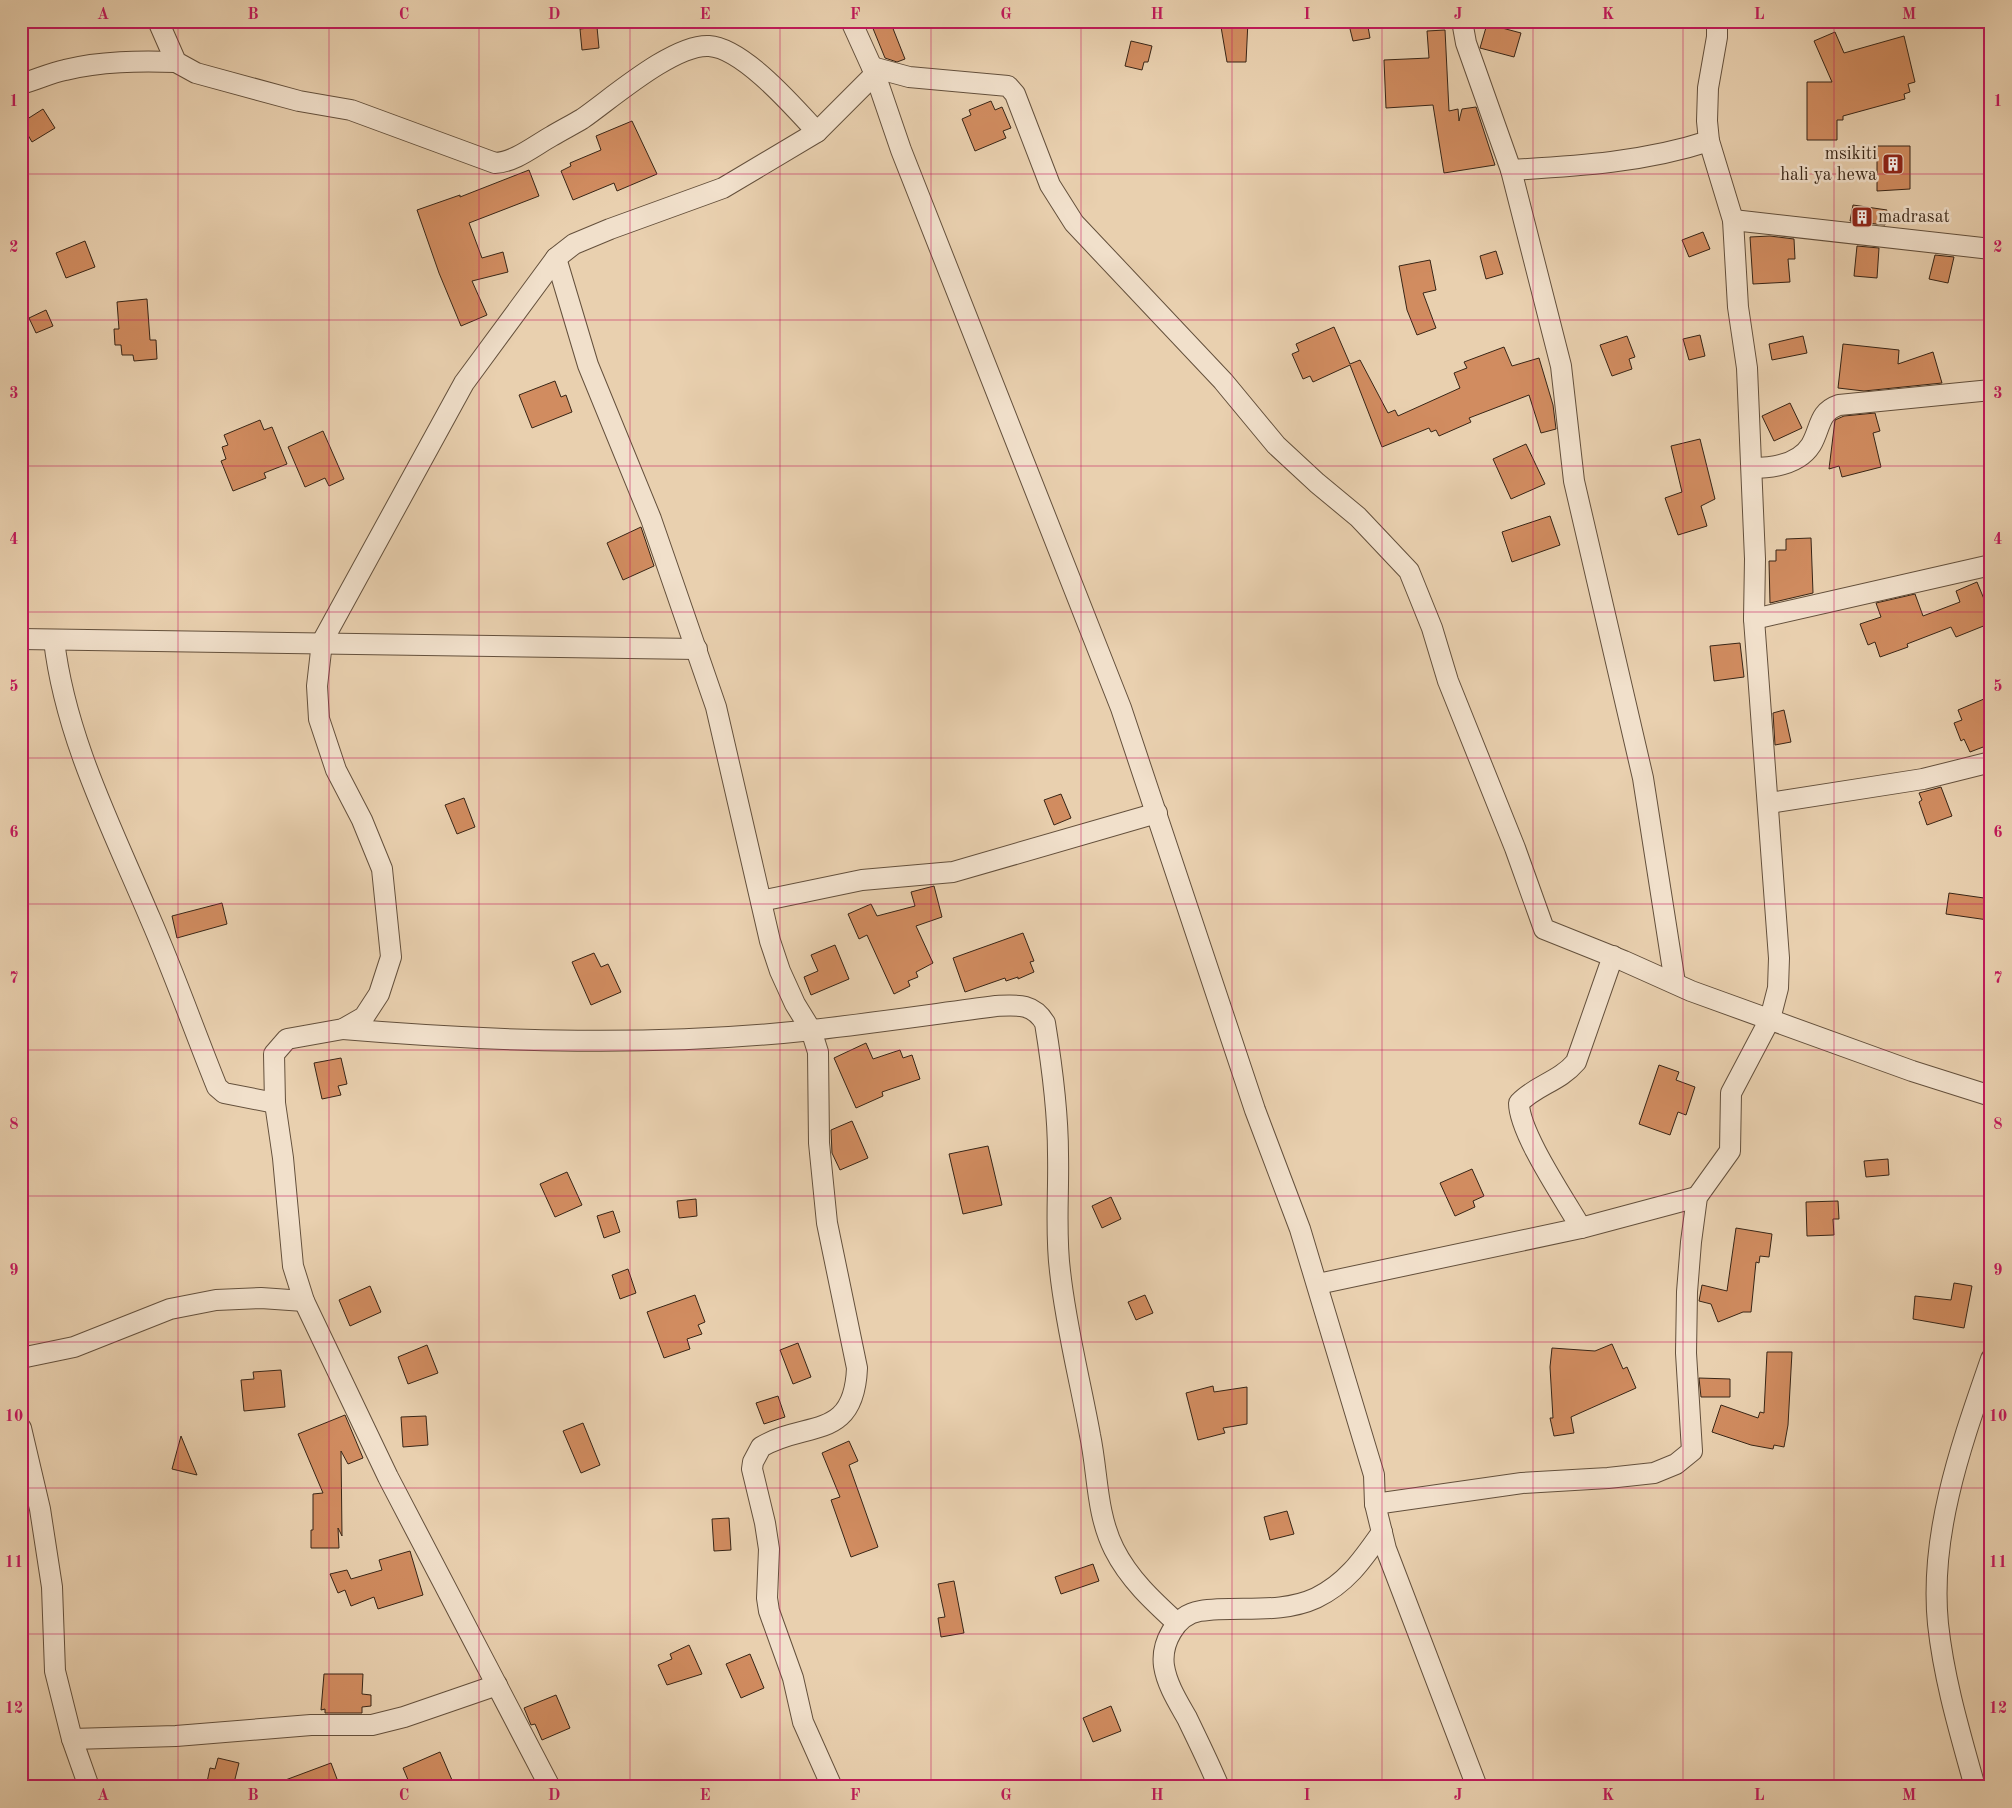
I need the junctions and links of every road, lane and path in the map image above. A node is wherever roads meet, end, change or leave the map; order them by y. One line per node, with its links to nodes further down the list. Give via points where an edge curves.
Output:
1 (158, 21): 5 (street)
2 (851, 21): 6 (street)
3 (1462, 21): 10 (street, via 1466,43)
4 (1717, 21): 9 (street, via 1708,88)
5 (176, 62): 7 (street, via 98,64); 8 (street, via 196,73 237,85 351,110 494,163 514,158 580,120 660,63 685,51 709,46 724,50 774,86)
6 (874, 71): 8 (street); 24 (street, via 901,150 1121,708); 26 (street, via 950,83 999,84 1008,86 1015,94 1050,185 1074,223 1223,381 1276,445 1358,518 1409,572 1544,929)
7 (21, 84)
8 (817, 132): 13 (street, via 723,188 574,244)
9 (1709, 141): 10 (street, via 1624,162); 11 (street)
10 (1512, 170): 27 (street, via 1561,366 1574,481 1643,778)
11 (1733, 220): 12 (street); 15 (street, via 1738,307 1747,368)
12 (1991, 248)
13 (556, 258): 20 (street, via 464,383); 21 (street, via 588,365 651,519)
14 (1991, 390): 15 (street, via 1839,405 1830,408 1822,417 1812,444 1805,452 1792,461 1768,468)
15 (1752, 468): 17 (street)
16 (1991, 565): 17 (street)
17 (1754, 619): 23 (street)
18 (21, 639): 19 (street)
19 (54, 640): 20 (street); 32 (street, via 64,701 80,750 217,1086 224,1093)
20 (322, 642): 21 (street); 29 (street, via 317,686 319,719 336,770 362,820 382,869 391,957 370,1010)
21 (697, 649): 25 (street, via 716,707)
22 (1991, 762): 23 (street, via 1923,779)
23 (1769, 804): 28 (street, via 1779,958 1778,988)
24 (1157, 813): 25 (street, via 953,872 862,880); 35 (street, via 1255,1110)
25 (760, 901): 30 (street, via 780,971)
26 (1613, 956): 27 (street); 34 (street, via 1576,1062 1565,1074 1527,1095 1519,1104 1519,1113 1542,1162)
27 (1675, 983): 28 (street)
28 (1770, 1019): 31 (street); 33 (street, via 1731,1093 1730,1151)
29 (343, 1029): 30 (street, via 460,1039 664,1040); 32 (street, via 297,1035 277,1048 272,1060)
30 (811, 1030): 42 (street, via 996,1006 1020,1006 1039,1012 1045,1023 1057,1115 1060,1271 1104,1522 1126,1571); 47 (street, via 820,1070 819,1143 827,1223 857,1368 856,1388 844,1413 827,1424 761,1447 752,1469 769,1549 769,1612 803,1722)
31 (1991, 1096)
32 (275, 1103): 36 (street, via 293,1266)
33 (1697, 1197): 34 (street); 40 (street, via 1687,1292 1686,1353 1693,1444 1690,1455 1654,1473 1522,1483)
34 (1581, 1228): 35 (street)
35 (1318, 1284): 40 (street, via 1374,1475)
36 (304, 1301): 37 (street, via 261,1298 207,1302 170,1309 74,1346); 43 (street, via 388,1477)
37 (21, 1358)
38 (1991, 1359): 50 (street, via 1954,1467 1938,1574 1938,1623 1945,1677)
39 (21, 1428): 44 (street, via 40,1509 52,1587 54,1671)
40 (1375, 1504): 41 (street)
41 (1382, 1532): 42 (street, via 1355,1570 1337,1586 1315,1598 1281,1607 1198,1611); 49 (street)
42 (1177, 1623): 48 (street, via 1166,1642 1164,1668)
43 (497, 1685): 44 (street, via 404,1717 372,1724); 46 (street)
44 (72, 1739): 45 (street)
45 (89, 1787)
46 (550, 1787)
47 (832, 1787)
48 (1219, 1787)
49 (1477, 1787)
50 (1975, 1787)

